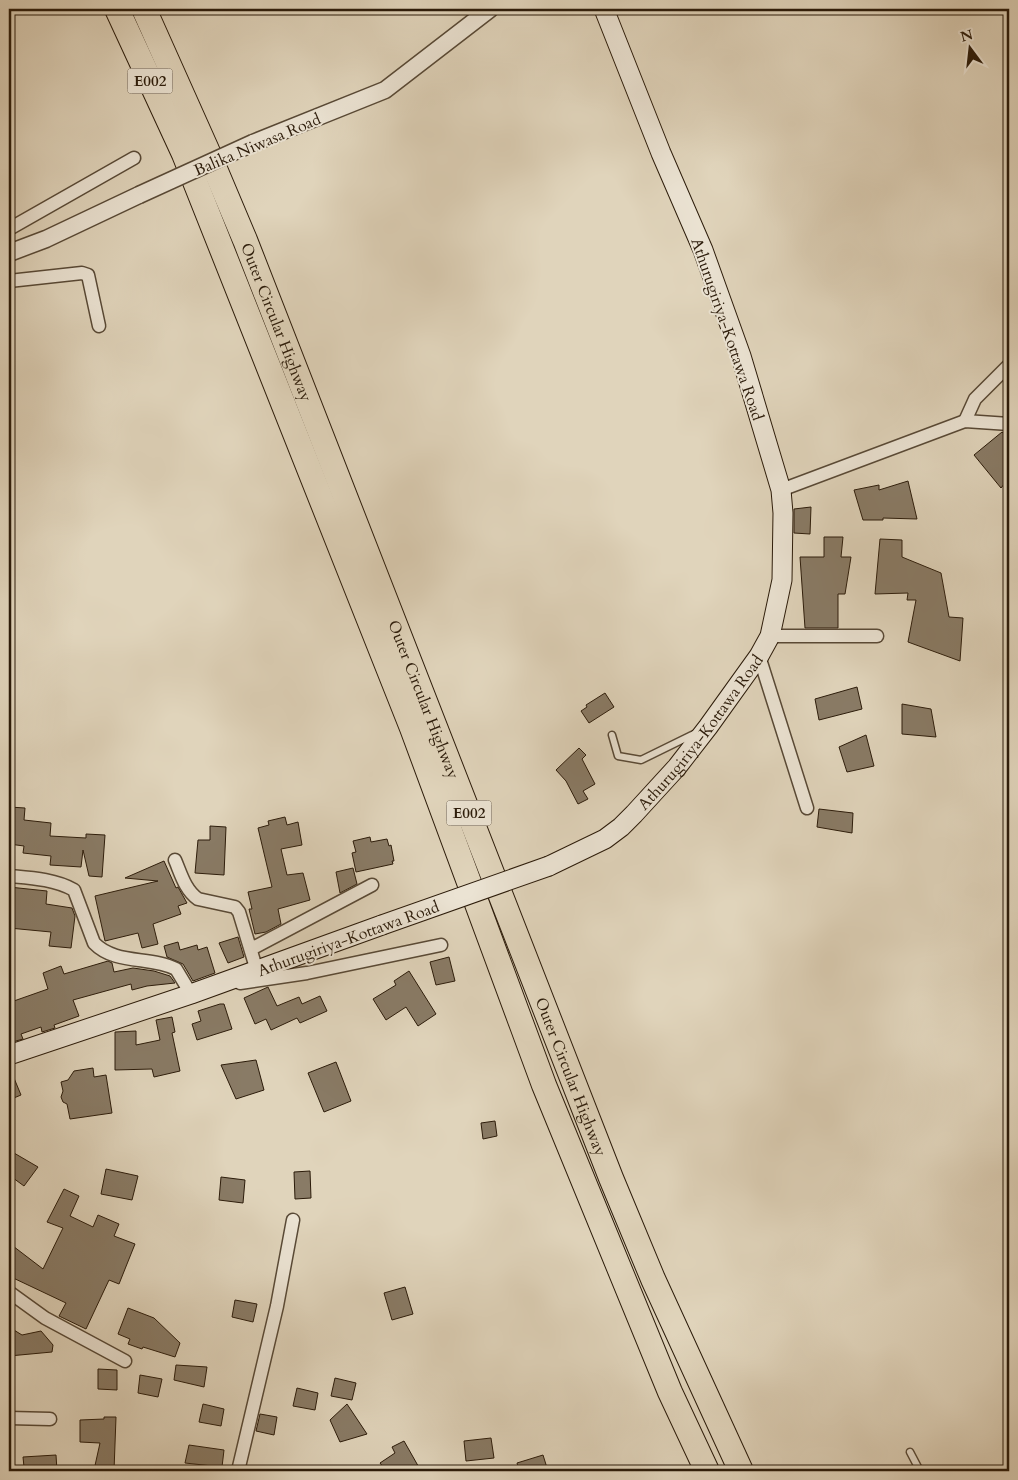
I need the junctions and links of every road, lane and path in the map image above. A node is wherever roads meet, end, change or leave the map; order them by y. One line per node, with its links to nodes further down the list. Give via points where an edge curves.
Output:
1 (117, 9): 36 (highway, Outer Circular Highway / E002, via 187,163 412,728 544,1085 670,1392)
2 (144, 9): 37 (highway, Outer Circular Highway / E002, via 245,240 615,1187 653,1279)
3 (490, 9): 7 (street, Balika Niwasa Road, bridge, via 385,90 253,143)
4 (604, 9): 13 (main road, Athurugiriya-Kottawa Road, via 703,250 741,356)
5 (134, 158): 6 (street)
6 (9, 229)
7 (9, 253)
8 (9, 282): 9 (street, via 88,274)
9 (99, 326)
10 (1009, 365): 11 (street, via 975,399)
11 (965, 421): 12 (street); 13 (street)
12 (1009, 424)
13 (781, 490): 14 (main road, Athurugiriya-Kottawa Road, via 782,580)
14 (770, 636): 15 (street); 16 (main road, Athurugiriya-Kottawa Road)
15 (877, 636)
16 (759, 656): 17 (main road, Athurugiriya-Kottawa Road); 19 (street)
17 (708, 727): 18 (lane, via 641,760 618,756); 25 (main road, Athurugiriya-Kottawa Road, bridge, via 677,767 621,827 605,839 549,866)
18 (612, 736)
19 (807, 808)
20 (175, 860): 24 (street, via 187,887 198,899 235,907 242,917)
21 (9, 876): 27 (street, via 51,881 74,890 94,943 101,950 172,967)
22 (372, 885): 24 (street)
23 (441, 945): 26 (street, via 307,974)
24 (251, 949): 25 (street)
25 (257, 971): 26 (main road, Athurugiriya-Kottawa Road)
26 (217, 985): 27 (main road, Athurugiriya-Kottawa Road)
27 (191, 994): 28 (main road, Athurugiriya-Kottawa Road)
28 (9, 1054)
29 (293, 1220): 35 (street, via 277,1306)
30 (9, 1292): 31 (street, via 45,1318)
31 (125, 1361)
32 (9, 1418): 33 (street)
33 (50, 1419)
34 (910, 1452): 38 (lane)
35 (238, 1471)
36 (707, 1471)
37 (741, 1471)
38 (920, 1471)

